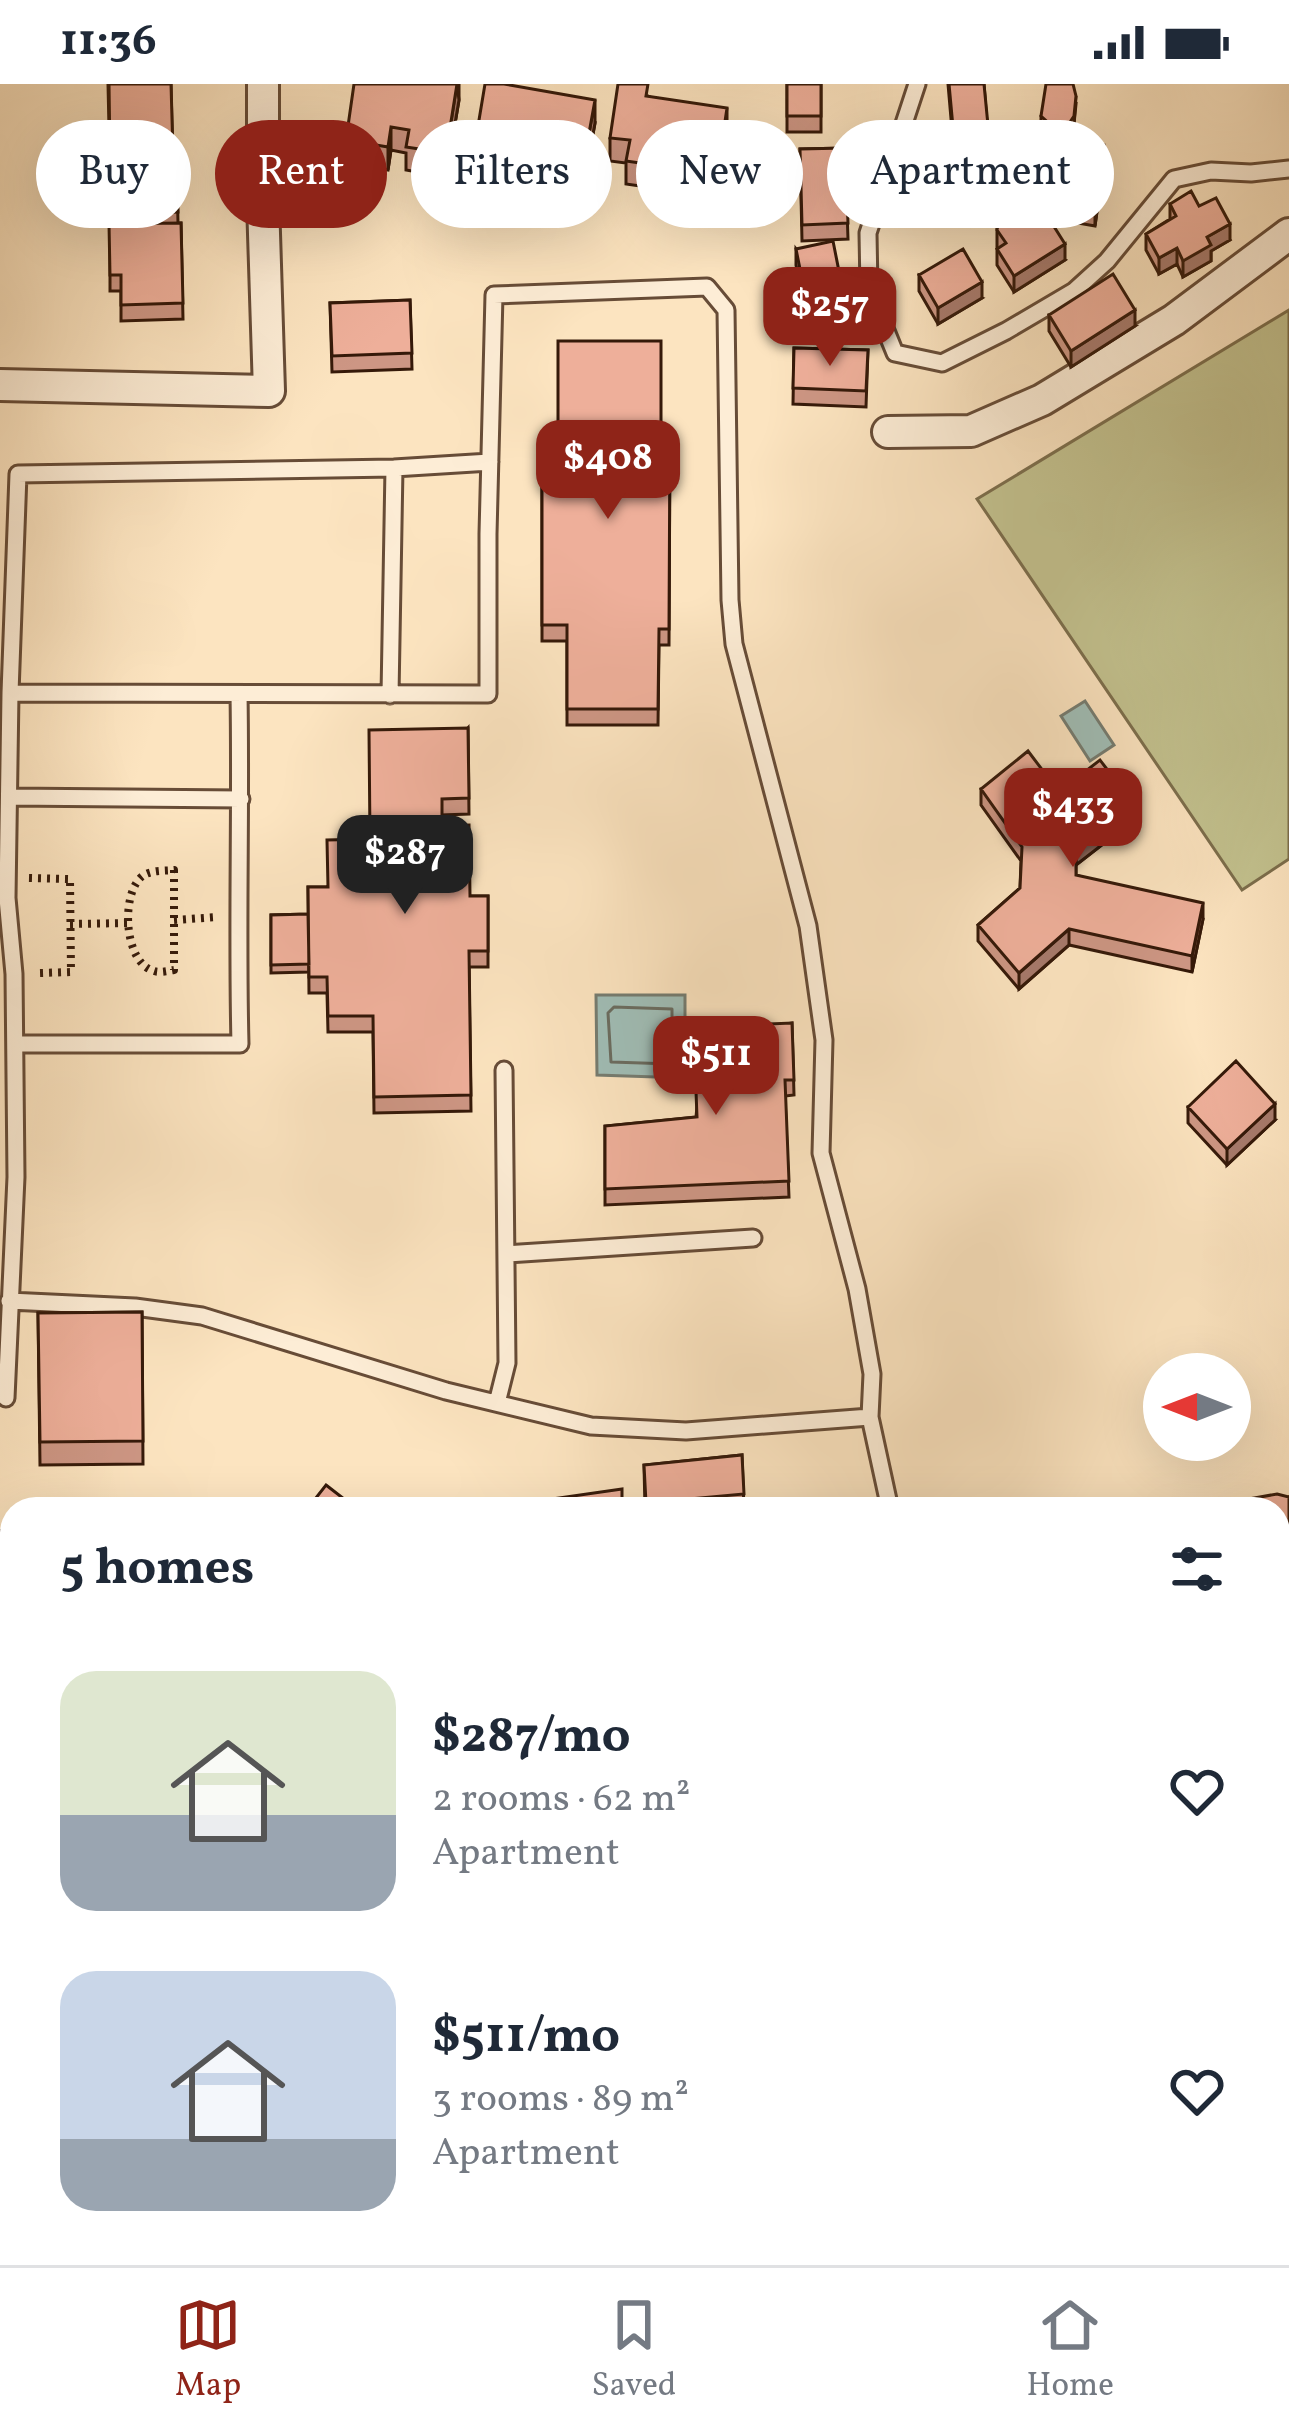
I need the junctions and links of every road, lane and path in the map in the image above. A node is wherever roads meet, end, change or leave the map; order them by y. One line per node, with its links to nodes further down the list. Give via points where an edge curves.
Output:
1 (263, 84): 5 (street, via 269,392)
2 (917, 84): 3 (lane, via 868,233 869,289 895,353 941,363 1074,291 1174,179)
3 (1289, 169)
4 (1289, 234): 6 (street, via 1174,320 1042,400 971,430)
5 (0, 385)
6 (888, 432)
7 (490, 463): 8 (lane); 11 (lane, via 488,694); 29 (lane, via 494,295 707,287 726,310 734,644 808,926 824,1040 821,1154 857,1289 872,1374)
8 (394, 468): 9 (lane, via 18,474); 11 (lane)
9 (10, 693): 10 (lane); 12 (lane)
10 (239, 694): 11 (lane); 13 (lane)
11 (391, 695)
12 (9, 796): 13 (lane); 14 (lane)
13 (241, 799): 16 (lane)
14 (8, 877): 15 (lane); 19 (path, via 70,879)
15 (4, 898): 20 (lane)
16 (237, 916): 17 (path); 22 (lane, via 240,1044)
17 (174, 920): 18 (path, via 174,970 153,971 137,959); 18 (path, via 174,870 142,877 130,894)
18 (130, 923): 19 (path)
19 (70, 924): 21 (path, via 71,972)
20 (6, 941): 21 (lane)
21 (14, 974): 22 (lane)
22 (15, 1044): 26 (lane)
23 (504, 1070): 25 (lane)
24 (753, 1238): 25 (lane)
25 (506, 1254): 28 (lane, via 506,1363)
26 (9, 1300): 27 (lane); 28 (lane, via 202,1316)
27 (6, 1398)
28 (497, 1403): 29 (lane, via 591,1426 686,1431)
29 (870, 1417): 30 (lane)
30 (887, 1497)

